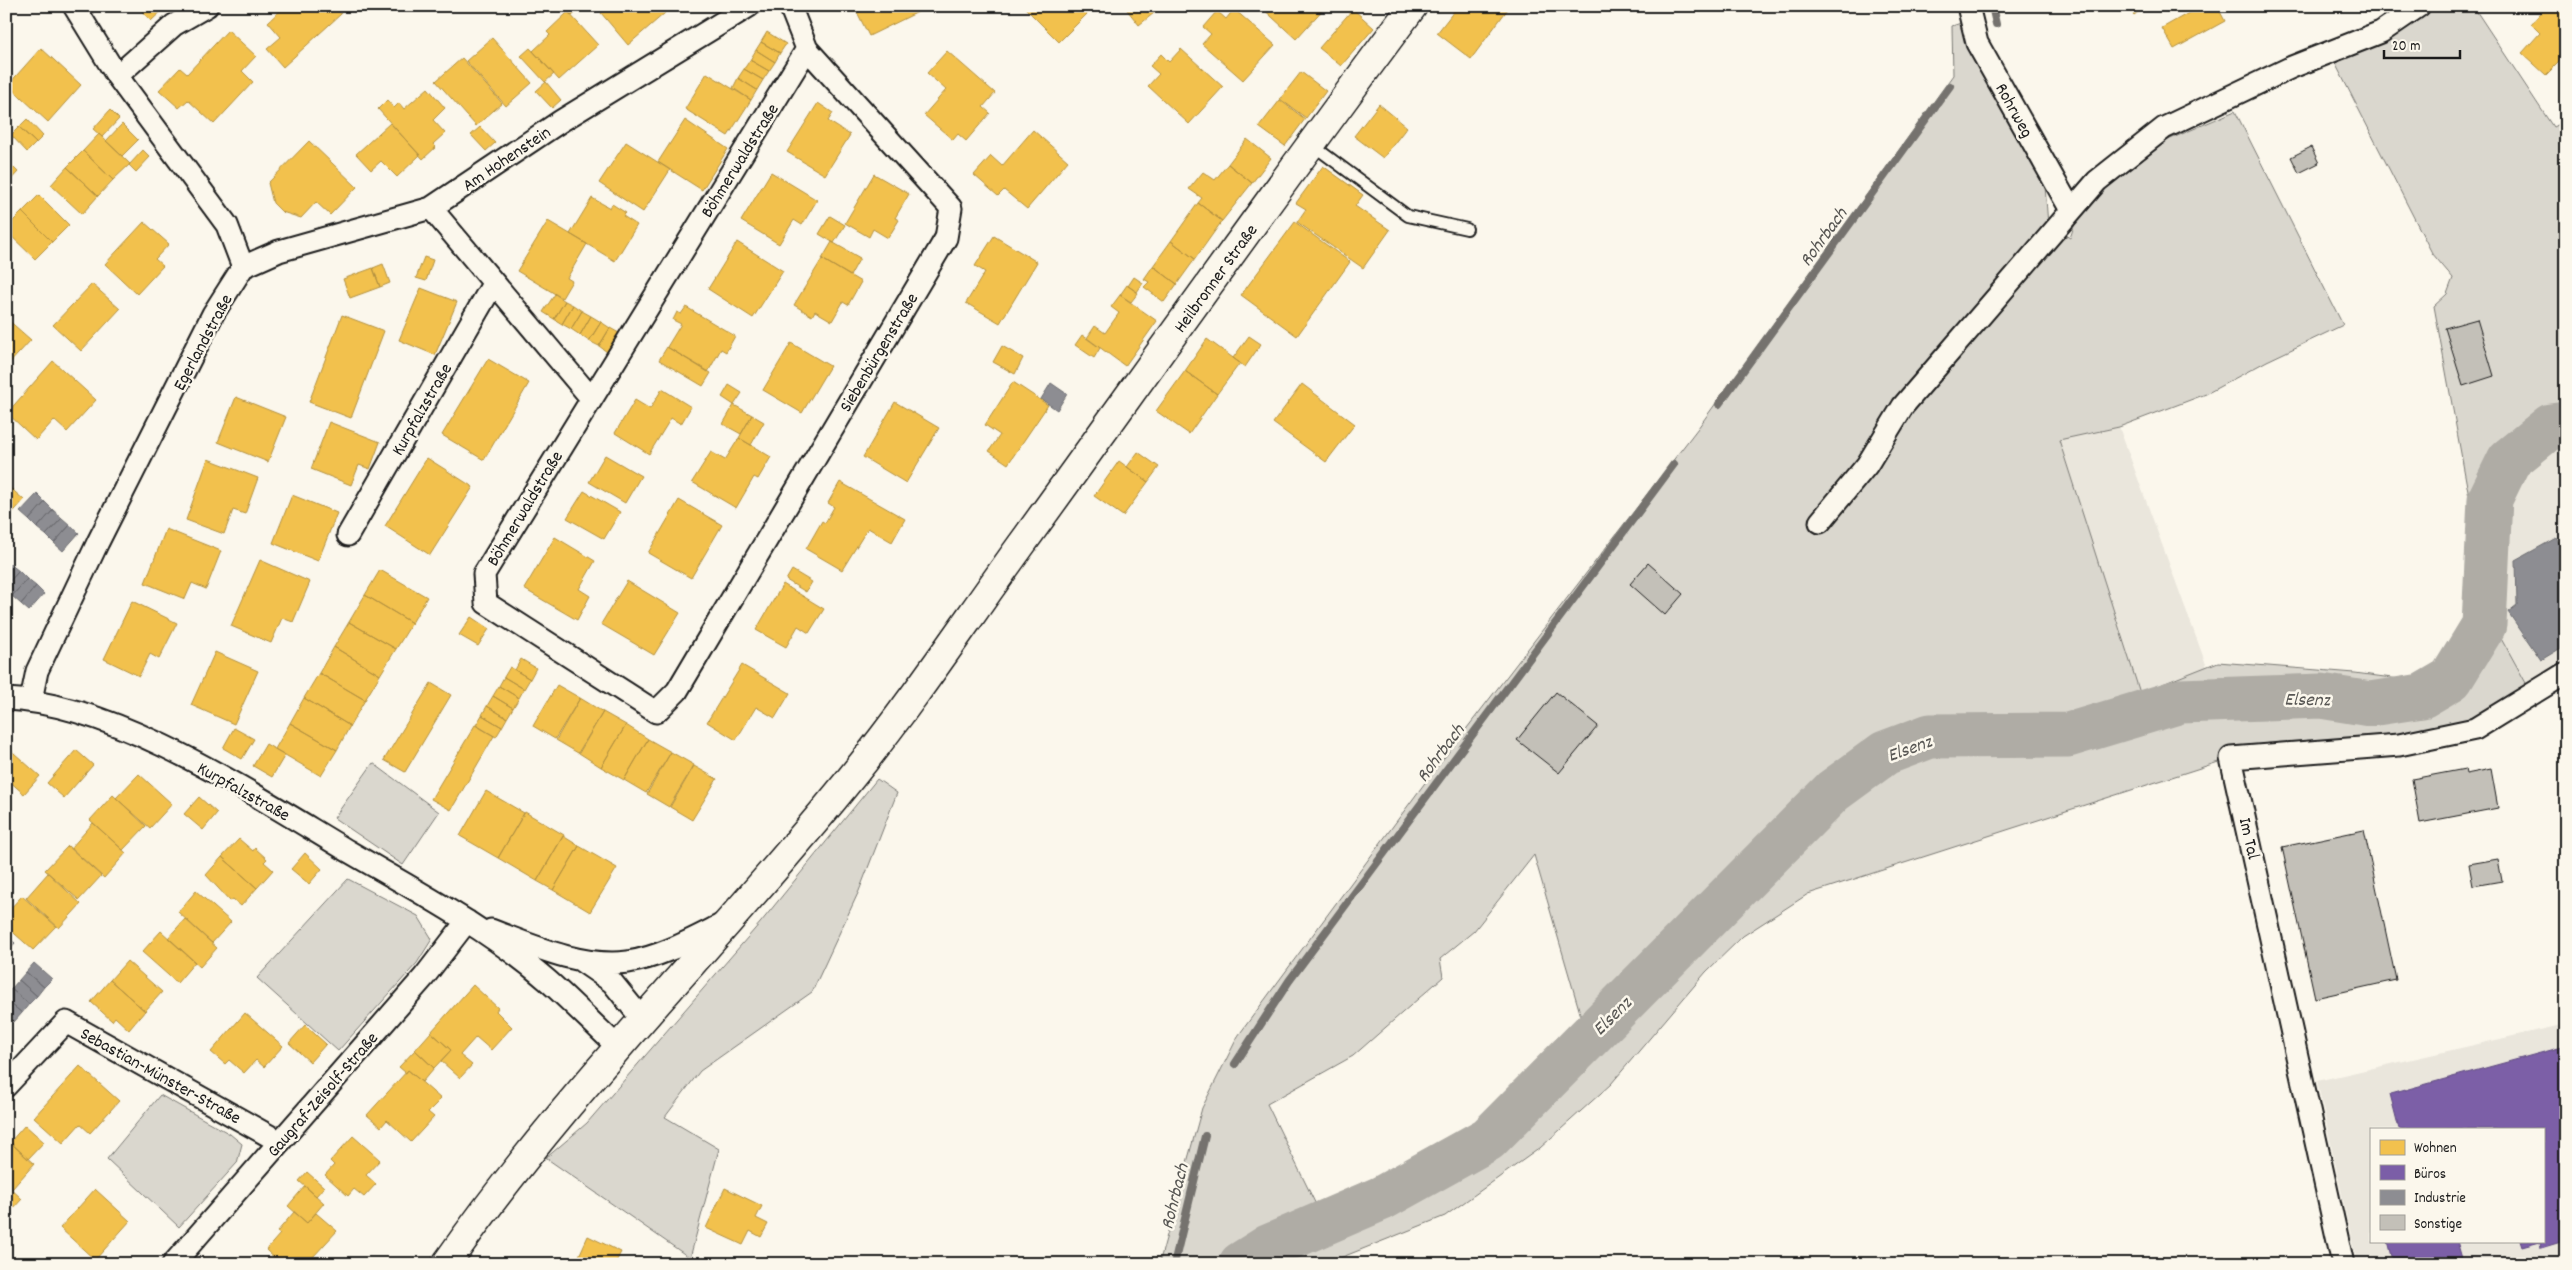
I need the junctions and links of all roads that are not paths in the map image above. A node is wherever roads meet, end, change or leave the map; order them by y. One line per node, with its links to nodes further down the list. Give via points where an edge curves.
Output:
1 (74, 6): 9 (street)
2 (207, 6): 9 (street, via 174,25)
3 (749, 6): 11 (street, Am Hohenstein, via 561,121)
4 (790, 6): 8 (street, Siebenbürgenstraße)
5 (1413, 6): 10 (main road, Heilbronner Straße)
6 (1968, 6): 12 (street, Rohrweg, via 1977,43)
7 (2419, 6): 12 (street, via 2381,32 2292,66 2164,128 2097,181)
8 (807, 49): 16 (street, Böhmerwaldstraße); 22 (street, Siebenbürgenstraße, via 951,208 946,238 677,691)
9 (117, 76): 14 (street, via 227,226)
10 (1311, 144): 13 (lane, via 1408,216); 24 (main road, Heilbronner Straße, via 876,746 798,842)
11 (431, 208): 14 (street, Am Hohenstein, via 279,251); 15 (street)
12 (2071, 210): 17 (street, via 1903,406 1867,465)
13 (1467, 229)
14 (243, 268): 21 (street, Egerlandstraße, via 213,314 94,551 37,670)
15 (494, 284): 16 (street); 18 (street, Kurpfalzstraße)
16 (591, 398): 22 (street, Böhmerwaldstraße, via 484,574 486,604)
17 (1820, 522)
18 (348, 535)
19 (2566, 673): 32 (street, Im Tal, via 2475,729 2399,745 2231,758)
20 (6, 699): 21 (street, Kurpfalzstraße)
21 (31, 700): 23 (street, Kurpfalzstraße, via 94,717 141,736 232,783)
22 (656, 712)
23 (468, 921): 25 (street, Kurpfalzstraße); 27 (street, Kurpfalzstraße, via 546,979); 29 (street, Gaugraf-Zeisolf-Straße, via 424,977)
24 (726, 922): 25 (street, Kurpfalzstraße, via 668,950 627,962); 26 (main road, Heilbronner Straße)
25 (580, 960): 26 (street, Kurpfalzstraße, via 612,982)
26 (642, 1019): 27 (main road, Heilbronner Straße)
27 (618, 1047): 31 (main road, Heilbronner Straße, via 482,1211)
28 (6, 1086): 29 (street, Sebastian-Münster-Straße, via 66,1022)
29 (280, 1142): 30 (street, Gaugraf-Zeisolf-Straße)
30 (173, 1264)
31 (446, 1264)
32 (2343, 1264)

